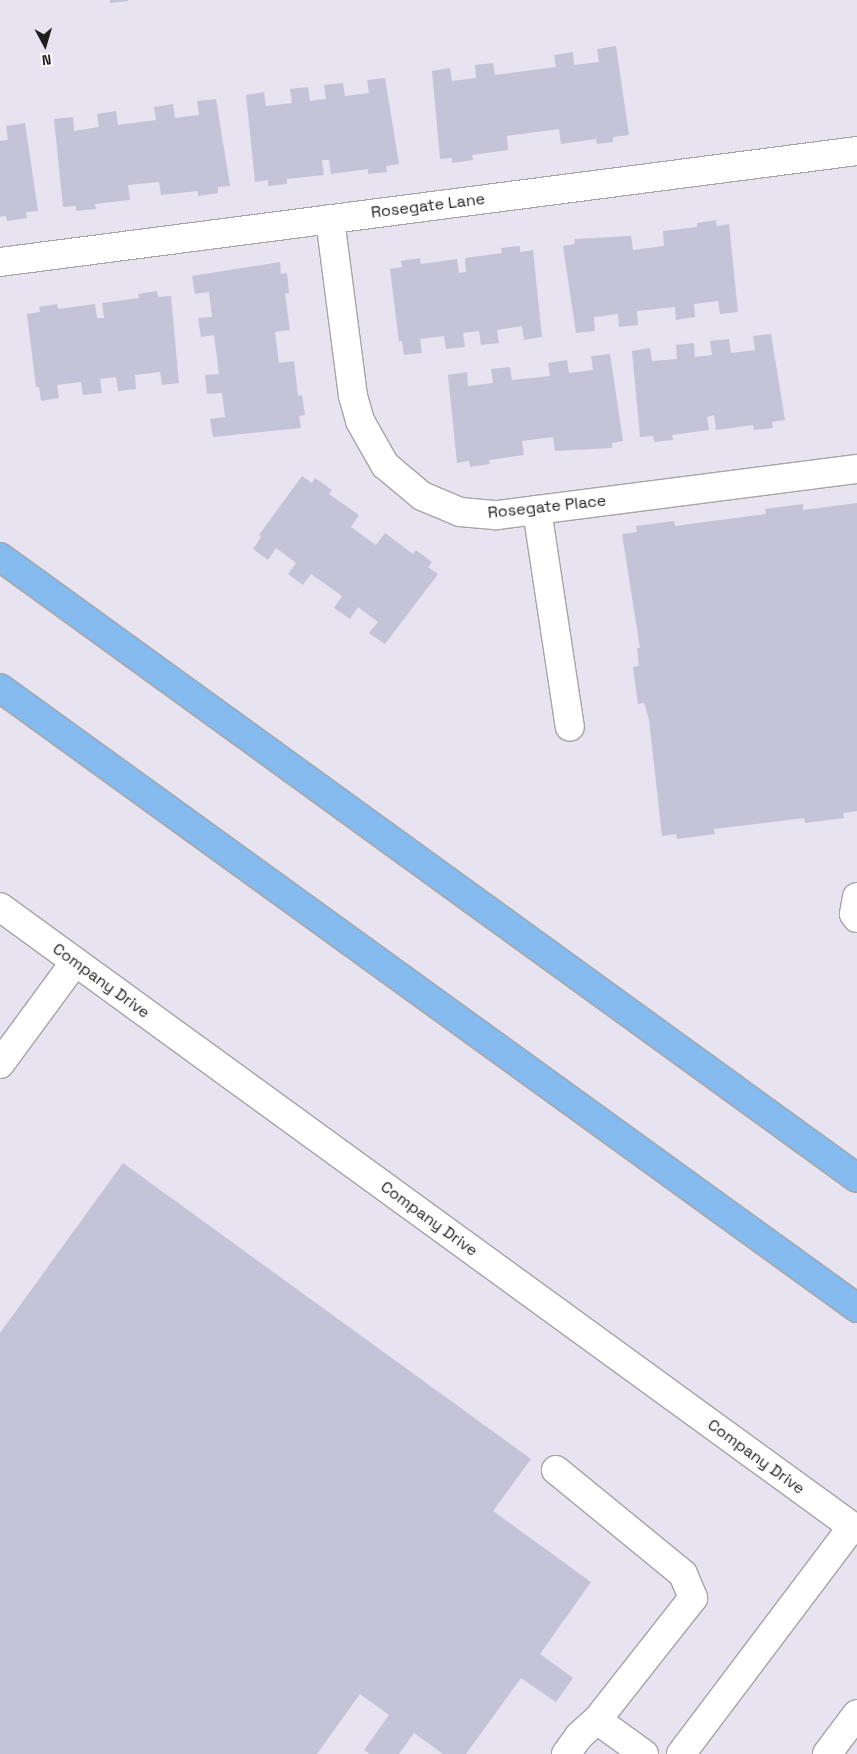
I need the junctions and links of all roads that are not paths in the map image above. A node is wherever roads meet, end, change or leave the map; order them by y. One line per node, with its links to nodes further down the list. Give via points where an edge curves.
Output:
1 (857, 151): 2 (street, Rosegate Lane)
2 (330, 219): 3 (street, Rosegate Lane); 5 (street, Rosegate Place, via 353,396 367,438 380,458 422,496 460,512 497,515)
3 (0, 262)
4 (857, 469): 5 (street, Rosegate Place)
5 (537, 510): 8 (street)
6 (0, 557): 14 (highway)
7 (0, 688): 15 (highway)
8 (570, 727)
9 (857, 897): 11 (street, via 854,914)
10 (0, 908): 12 (street, Company Drive)
11 (857, 918)
12 (75, 962): 13 (street); 17 (street, Company Drive)
13 (0, 1064)
14 (857, 1178)
15 (857, 1308)
16 (556, 1470): 19 (street, via 683,1574 693,1598)
17 (855, 1529): 22 (street)
18 (857, 1714): 23 (street)
19 (597, 1720): 20 (street, via 579,1736); 21 (street)
20 (566, 1754)
21 (644, 1754)
22 (680, 1754)
23 (827, 1754)

